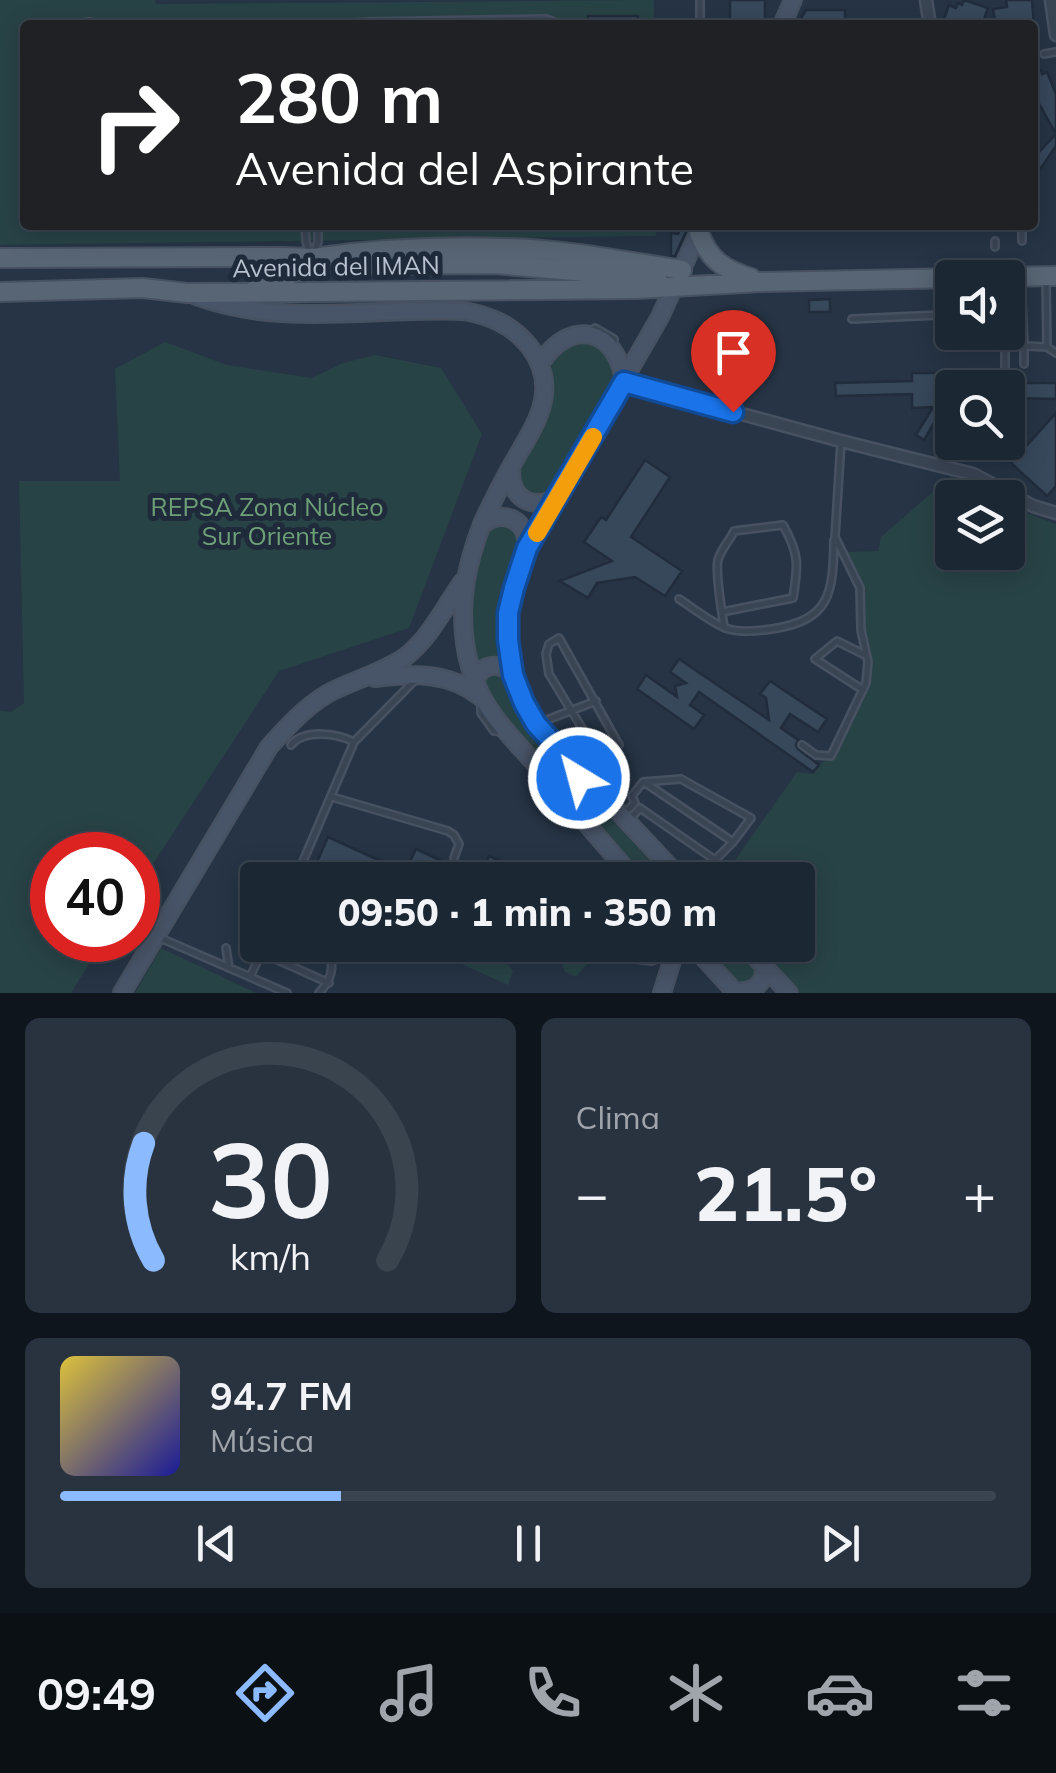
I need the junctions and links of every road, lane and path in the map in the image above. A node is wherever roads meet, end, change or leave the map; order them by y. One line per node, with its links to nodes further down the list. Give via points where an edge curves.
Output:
1 (700, 0): 4 (lane)
2 (926, 0): 5 (street)
3 (1051, 0): 8 (street)
4 (700, 19)
5 (929, 19)
6 (487, 20): 7 (lane)
7 (549, 20)
8 (1056, 35)
9 (1056, 52): 10 (lane)
10 (1044, 54)
11 (306, 230): 18 (lane)
12 (318, 230): 18 (lane)
13 (699, 230): 19 (street)
14 (700, 230): 23 (main road, via 718,263)
15 (1022, 230): 16 (lane)
16 (1022, 241)
17 (0, 258): 18 (main road, Avenida del IMAN)
18 (312, 258): 19 (main road, via 506,248); 24 (main road, via 278,280); 25 (main road, Avenida del IMAN, via 338,265 495,264 641,277)
19 (682, 270): 25 (street)
20 (1025, 276): 21 (main road, Avenida del IMAN)
21 (1051, 276): 31 (lane)
22 (935, 277): 23 (main road, Avenida del IMAN)
23 (761, 282): 25 (main road, Avenida del IMAN)
24 (143, 288): 26 (main road, Avenida del IMAN); 27 (main road, Avenida del IMAN)
25 (674, 288): 27 (main road, Avenida del IMAN); 36 (street)
26 (0, 292)
27 (187, 293): 34 (street, via 268,312 486,315 522,338)
28 (935, 315): 29 (lane)
29 (852, 319)
30 (1025, 346): 31 (lane)
31 (1048, 348): 33 (lane)
32 (1024, 350): 35 (lane)
33 (1056, 353)
34 (540, 364): 36 (street, via 560,340 586,334 614,352); 38 (street, via 543,409)
35 (1024, 364)
36 (624, 382): 37 (street); 39 (street)
37 (841, 441): 40 (street, via 973,474); 42 (lane)
38 (511, 467): 39 (street, via 512,485 523,499 542,504); 41 (street)
39 (559, 496): 43 (street)
40 (1056, 513)
41 (482, 524): 43 (street, via 499,516 517,521); 44 (street)
42 (834, 537): 47 (lane, via 831,587 816,614 771,629); 48 (lane, via 860,588)
43 (527, 548): 49 (street, via 508,613)
44 (464, 579): 51 (street, via 407,655); 52 (street, via 465,644)
45 (679, 599): 47 (lane)
46 (722, 612): 46 (lane, via 718,561 734,531 783,526 795,546 793,598); 47 (lane)
47 (724, 627)
48 (866, 656): 53 (lane); 53 (lane, via 837,641 815,659)
49 (513, 675): 52 (street, via 493,665); 57 (street)
50 (418, 676): 51 (street); 54 (street, via 452,679); 58 (lane)
51 (361, 680): 73 (street, via 297,716 269,747)
52 (475, 680): 54 (street)
53 (863, 690): 60 (lane, via 830,756)
54 (482, 697): 63 (street)
55 (596, 701): 56 (lane); 56 (lane, via 619,745 599,756); 56 (lane, via 559,638 546,654 549,674)
56 (573, 710): 57 (lane)
57 (536, 724): 61 (street)
58 (354, 742): 59 (lane, via 318,734); 64 (lane)
59 (290, 746)
60 (802, 746)
61 (578, 770): 63 (street, via 574,788); 65 (street)
62 (643, 782): 67 (lane); 68 (lane); 68 (lane, via 681,779 751,818)
63 (557, 790): 66 (street)
64 (332, 797): 69 (lane, via 448,830 458,844); 70 (lane)
65 (603, 797): 66 (street, via 582,798); 67 (street)
66 (580, 816): 71 (street)
67 (624, 819): 68 (lane, via 640,808 715,860); 72 (street)
68 (733, 842)
69 (454, 858)
70 (302, 862)
71 (620, 862)
72 (665, 862)
73 (160, 928)
74 (160, 938): 84 (lane)
75 (226, 948): 84 (lane)
76 (140, 962): 88 (street)
77 (257, 962): 85 (lane)
78 (284, 962): 86 (lane)
79 (331, 962): 86 (lane)
80 (671, 962): 91 (street)
81 (708, 962): 87 (street)
82 (760, 962): 83 (street)
83 (764, 966): 87 (street, via 756,989); 93 (street)
84 (229, 968): 85 (lane)
85 (250, 978): 89 (lane)
86 (329, 982): 90 (lane)
87 (736, 992)
88 (122, 993)
89 (287, 993)
90 (319, 993)
91 (662, 993)
92 (762, 993): 93 (street)
93 (788, 993)

